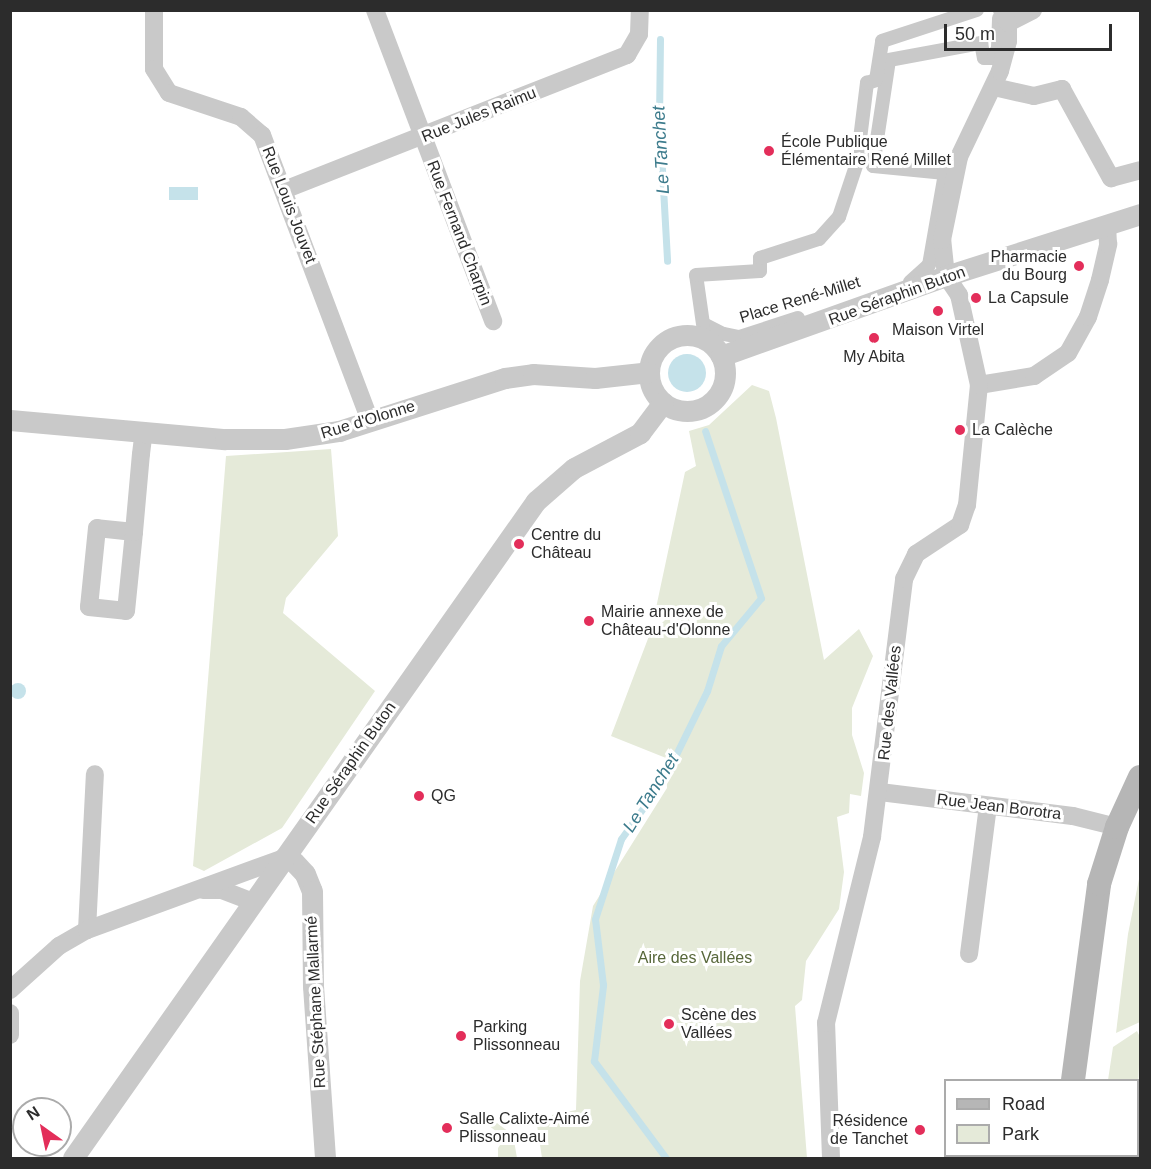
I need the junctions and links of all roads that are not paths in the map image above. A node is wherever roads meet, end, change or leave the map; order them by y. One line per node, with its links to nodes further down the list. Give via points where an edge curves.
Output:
1 (154, 10): 10 (street, Rue Louis Jouvet, via 152,57 160,82 181,99 254,125 262,135)
2 (375, 10): 8 (street, Rue Fernand Charpin)
3 (640, 10): 8 (street, Rue Jules Raimu, via 639,34 627,55)
4 (977, 10): 6 (street, Place René-Millet, via 882,42 876,80 867,83 857,163 839,217 819,239 760,258 760,271 696,275 703,324 739,337 922,275 934,248 945,173 873,166 889,60 981,44 984,58 993,58)
5 (1033, 10): 6 (street)
6 (1002, 15): 7 (street, via 1008,41)
7 (994, 87): 9 (street, via 1034,96 1062,89 1111,178); 13 (street, via 959,157 942,240)
8 (423, 138): 10 (street, Rue Jules Raimu); 14 (street, Rue Fernand Charpin)
9 (1140, 170)
10 (284, 190): 20 (street, Rue Louis Jouvet)
11 (1140, 214): 12 (street, Rue Séraphin Buton)
12 (1107, 226): 13 (street, Rue Séraphin Buton); 17 (street, via 1108,244 1100,280 1088,317 1068,353 1034,376)
13 (946, 276): 15 (street, Rue Séraphin Buton); 17 (street, Rue des Vallées, via 958,295)
14 (493, 321)
15 (721, 356): 16 (street, via 704,339 679,336 658,349); 18 (street, via 724,382 711,403 687,411)
16 (649, 372): 18 (street); 20 (street, Rue d'Olonne, via 595,378 533,374 505,378)
17 (979, 385): 25 (street, Rue des Vallées, via 965,517 960,525 916,554 904,579)
18 (663, 403): 28 (street, Rue Séraphin Buton, via 632,439 574,468 536,501)
19 (10, 420): 21 (street, Rue d'Olonne)
20 (370, 421): 21 (street, Rue d'Olonne, via 313,437 285,439 225,439)
21 (144, 431): 22 (street)
22 (134, 532): 22 (street, via 126,611 89,606 98,528)
23 (95, 774): 31 (street)
24 (1140, 777): 27 (main road)
25 (880, 792): 26 (street, Rue Jean Borotra); 39 (street, Rue des Vallées, via 862,885 826,1023)
26 (988, 806): 27 (street, Rue Jean Borotra, via 1081,817); 32 (street)
27 (1117, 826): 36 (main road, via 1094,912)
28 (284, 858): 29 (street); 30 (street, Rue Séraphin Buton); 38 (street, Rue Stéphane Mallarmé, via 305,874 312,891 314,996)
29 (192, 889): 30 (street, via 222,890); 31 (street)
30 (253, 902): 37 (street, Rue Séraphin Buton)
31 (87, 930): 33 (street, via 52,952)
32 (969, 954)
33 (10, 990)
34 (10, 1013): 35 (street)
35 (10, 1035)
36 (1073, 1079)
37 (73, 1158)
38 (325, 1158)
39 (831, 1158)

